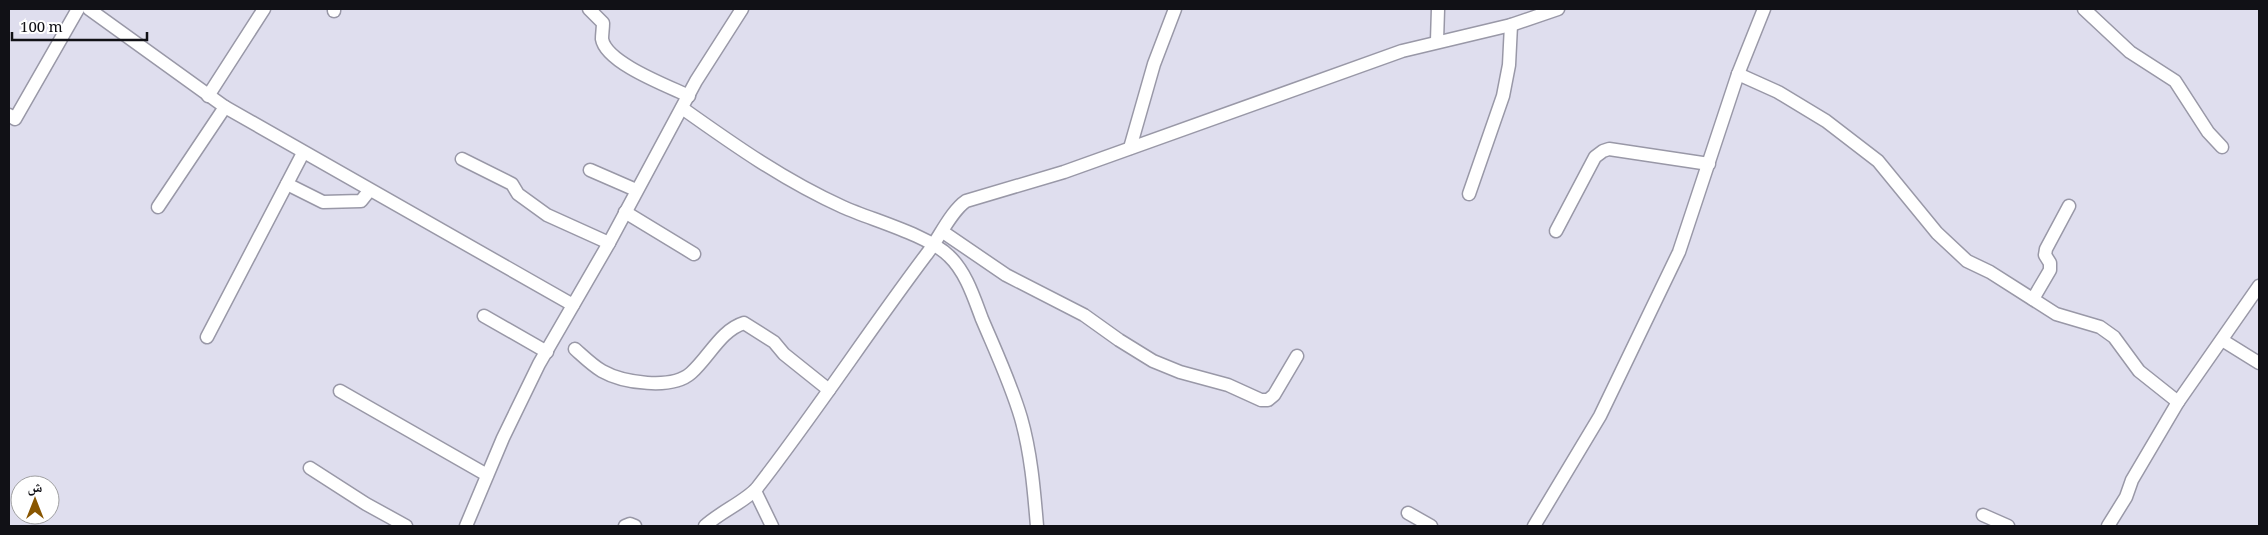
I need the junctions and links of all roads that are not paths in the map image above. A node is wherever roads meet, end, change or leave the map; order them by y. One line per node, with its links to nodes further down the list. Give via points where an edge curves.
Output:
1 (78, 9): 18 (street)
2 (89, 9): 14 (street)
3 (264, 9): 14 (street)
4 (589, 9): 15 (street, via 603,23 602,39 617,59)
5 (742, 9): 15 (street)
6 (1176, 9): 20 (street, via 1154,64)
7 (1438, 9): 12 (street)
8 (1558, 9): 11 (street)
9 (1764, 9): 13 (street)
10 (2084, 9): 19 (street, via 2130,52 2175,81 2208,132)
11 (1511, 25): 12 (street); 28 (street, via 1508,78)
12 (1437, 41): 20 (street, via 1402,50)
13 (1738, 74): 23 (street); 38 (street, via 1778,92 1826,121 1878,160 1937,233 1968,261)
14 (208, 96): 16 (street)
15 (689, 96): 17 (street)
16 (225, 107): 21 (street); 30 (street)
17 (682, 108): 26 (street); 35 (street, via 795,183)
18 (11, 121)
19 (2222, 147)
20 (1130, 148): 32 (street, via 966,201)
21 (304, 153): 25 (street); 27 (street)
22 (462, 159): 34 (street, via 512,184 518,194 547,215)
23 (1709, 164): 33 (street, via 1609,149 1603,151 1595,156); 63 (street, via 1679,252 1621,374 1600,416)
24 (590, 170): 26 (street)
25 (287, 184): 27 (street, via 323,202 361,201); 41 (street)
26 (636, 190): 31 (street)
27 (369, 191): 39 (street)
28 (1469, 194)
29 (2069, 206): 38 (street, via 2046,249 2050,270)
30 (158, 207)
31 (624, 212): 34 (street); 36 (street)
32 (943, 232): 35 (street); 45 (street, via 1006,275 1073,309 1167,368 1228,385 1264,400 1272,399)
33 (1556, 232)
34 (608, 243): 39 (street)
35 (934, 245): 47 (street); 61 (street, via 956,264 970,288 1012,392 1029,452)
36 (694, 254)
37 (2259, 286): 42 (street)
38 (2032, 299): 49 (street, via 2056,314 2100,327 2114,338 2139,371)
39 (573, 305): 44 (street)
40 (484, 316): 44 (street)
41 (207, 337)
42 (2222, 340): 46 (street); 49 (street)
43 (575, 349): 47 (street, via 603,371 619,378 644,382 674,381 690,374 733,326 744,323 774,342)
44 (546, 352): 51 (street)
45 (1297, 356)
46 (2259, 363)
47 (829, 390): 52 (street)
48 (340, 391): 51 (street)
49 (2178, 402): 65 (street)
50 (310, 468): 55 (street)
51 (487, 475): 56 (street)
52 (755, 490): 59 (street); 60 (street)
53 (1408, 513): 62 (street)
54 (1983, 515): 64 (street)
55 (406, 526)
56 (466, 526)
57 (625, 526): 58 (street)
58 (635, 526)
59 (706, 526)
60 (772, 526)
61 (1037, 526)
62 (1431, 526)
63 (1534, 526)
64 (2008, 526)
65 (2108, 526)

